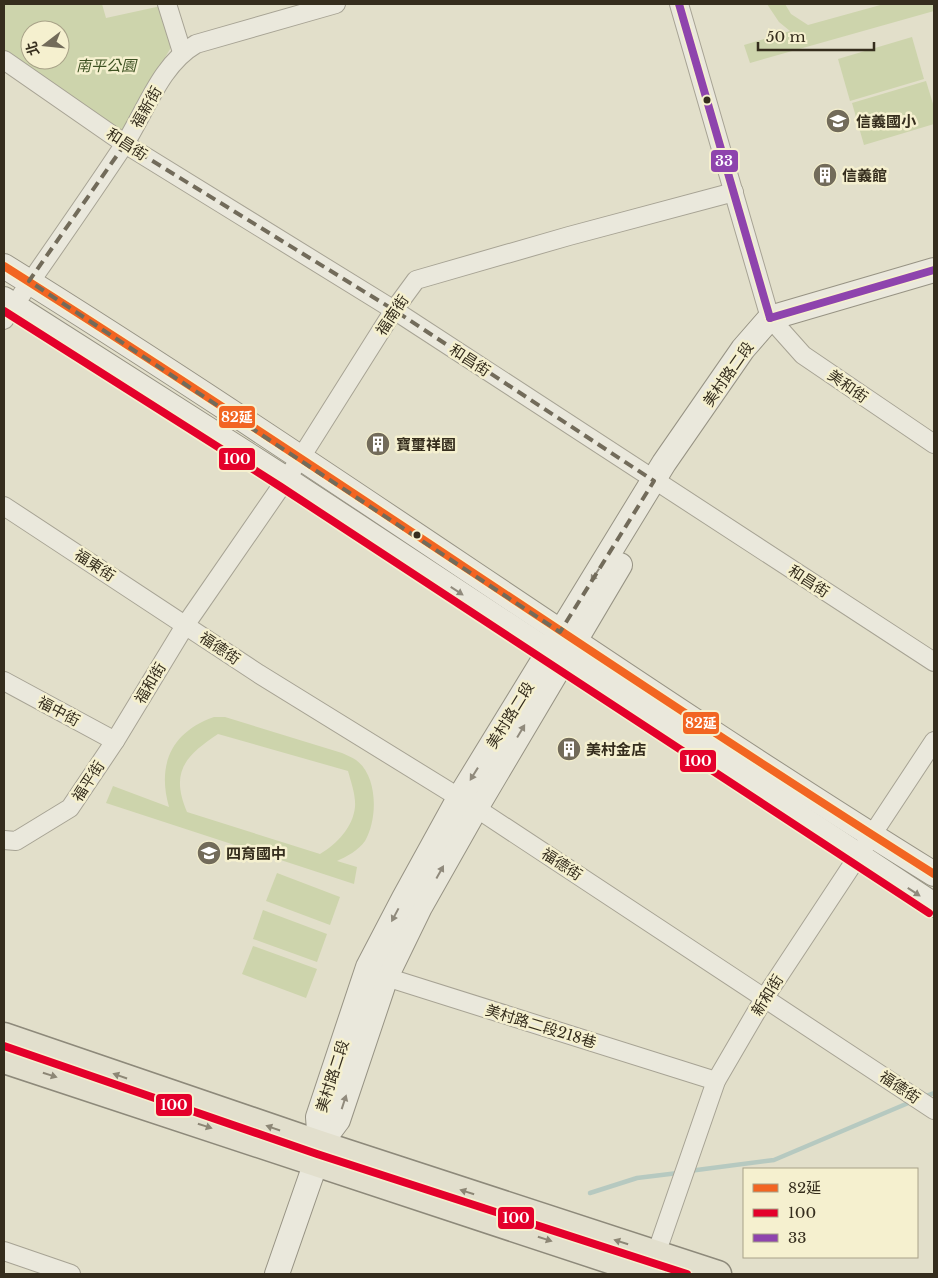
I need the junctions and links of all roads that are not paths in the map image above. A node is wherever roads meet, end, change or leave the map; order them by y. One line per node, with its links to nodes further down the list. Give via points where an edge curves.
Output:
1 (168, 4): 4 (street)
2 (336, 4): 4 (street, 福新街, via 196,44)
3 (679, 4): 7 (street)
4 (182, 52): 6 (street, 福新街)
5 (4, 60): 6 (street, 和昌街)
6 (125, 144): 10 (street, 福新街); 12 (street, 和昌街)
7 (734, 192): 12 (street, 福南街, via 416,280); 13 (street)
8 (4, 266): 10 (street)
9 (934, 270): 13 (street)
10 (29, 281): 11 (street, 福新街); 15 (street)
11 (7, 309): 16 (street)
12 (394, 310): 15 (street, 福南街); 17 (street, 和昌街)
13 (770, 318): 14 (street, 美和街, via 803,355); 17 (street, 美村路二段, via 743,349)
14 (934, 444)
15 (300, 458): 16 (street, 福南街); 20 (street)
16 (286, 479): 19 (street, 福南街); 21 (street, one-way to 21)
17 (661, 485): 20 (street, 美村路二段); 22 (street, 和昌街)
18 (4, 506): 19 (street, 福東街)
19 (186, 624): 24 (street, 福和街); 26 (street, 福德街, via 259,674)
20 (568, 636): 21 (street, 美村路二段); 27 (street)
21 (555, 656): 26 (street, 美村路二段); 29 (street)
22 (934, 662)
23 (4, 681): 24 (street, 福中街)
24 (115, 741): 28 (street, 福平街, via 70,808 16,841)
25 (934, 741): 27 (street, 新和街)
26 (467, 803): 32 (street, 美村路二段); 33 (street, 福德街)
27 (872, 836): 29 (street, 新和街); 30 (street)
28 (4, 840)
29 (857, 855): 31 (street, one-way to 31); 33 (street, 新和街)
30 (934, 874)
31 (934, 904)
32 (376, 972): 36 (street, 美村路二段218巷); 38 (street, 美村路二段, via 318,1117)
33 (765, 997): 36 (street, 新和街); 37 (street, 福德街)
34 (4, 1036): 38 (main road, one-way to 34)
35 (4, 1060): 38 (main road, one-way to 38)
36 (716, 1081): 40 (street, 新和街)
37 (934, 1110)
38 (318, 1153): 40 (main road); 42 (street, 美村路二段)
39 (4, 1252): 41 (street)
40 (654, 1267): 43 (main road)
41 (71, 1274)
42 (277, 1274)
43 (718, 1274)

